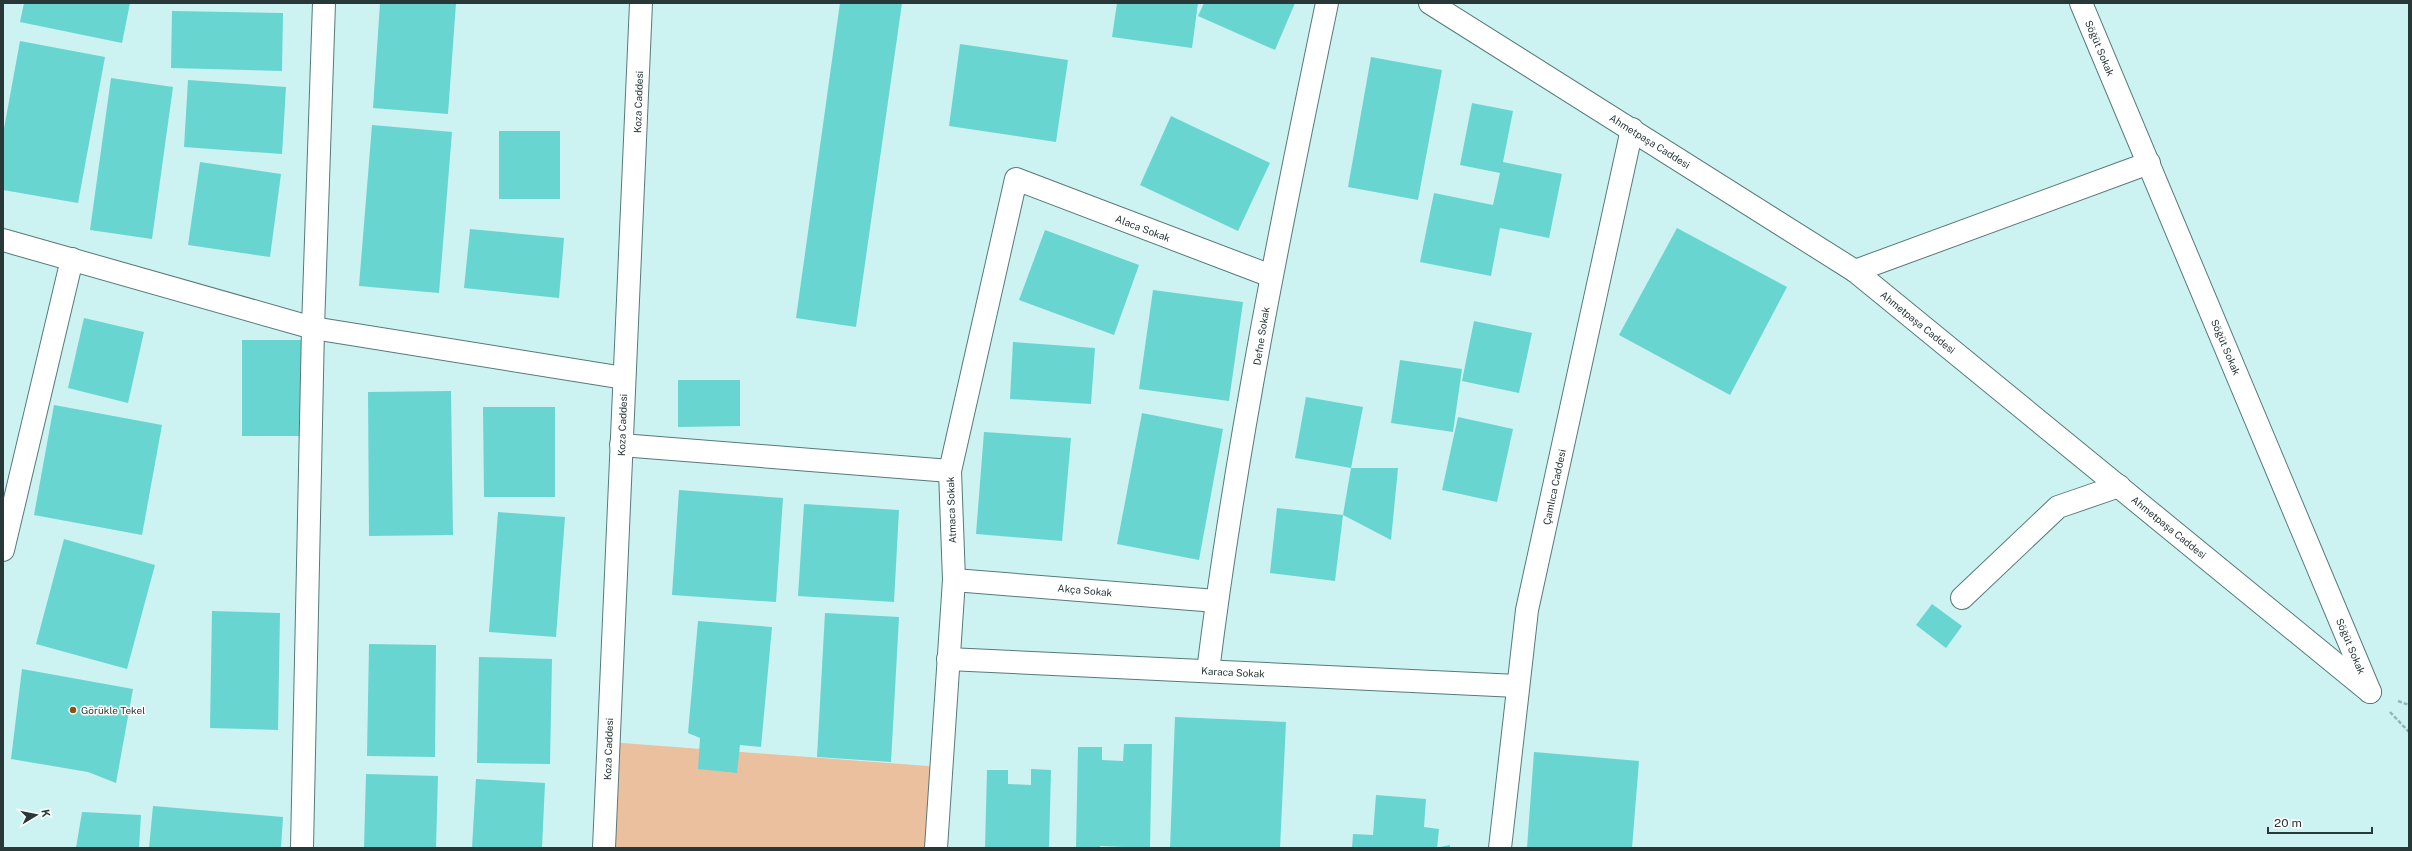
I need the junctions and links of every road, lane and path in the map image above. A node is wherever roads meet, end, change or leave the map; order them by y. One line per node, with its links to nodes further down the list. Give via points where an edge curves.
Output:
1 (324, 3): 13 (street)
2 (641, 3): 14 (street, Koza Caddesi)
3 (1327, 3): 12 (street, Defne Sokak)
4 (1430, 3): 6 (street, Ahmetpaşa Caddesi)
5 (2081, 3): 7 (street, Söğüt Sokak)
6 (1632, 129): 11 (street, Ahmetpaşa Caddesi); 24 (street, Çamlıca Caddesi, via 1527,610)
7 (2149, 163): 11 (street); 25 (street, Söğüt Sokak)
8 (1016, 179): 12 (street, Alaca Sokak); 16 (street, Atmaca Sokak)
9 (3, 240): 10 (street)
10 (72, 259): 13 (street); 18 (street)
11 (1855, 271): 17 (street, Ahmetpaşa Caddesi)
12 (1270, 276): 21 (street, Defne Sokak)
13 (313, 328): 14 (street); 26 (street)
14 (624, 378): 15 (street, Koza Caddesi)
15 (621, 445): 16 (street); 27 (street, Koza Caddesi)
16 (950, 471): 19 (street, Atmaca Sokak)
17 (2119, 486): 20 (street, via 2058,507); 25 (street, Ahmetpaşa Caddesi)
18 (3, 550)
19 (954, 580): 21 (street, Akça Sokak); 22 (street, Atmaca Sokak)
20 (1962, 598)
21 (1216, 601): 23 (street, Defne Sokak)
22 (948, 659): 23 (street, Karaca Sokak); 28 (street, Atmaca Sokak)
23 (1208, 671): 24 (street, Karaca Sokak)
24 (1518, 686): 29 (street, Çamlıca Caddesi)
25 (2370, 692)
26 (302, 848)
27 (604, 848)
28 (936, 848)
29 (1500, 848)

